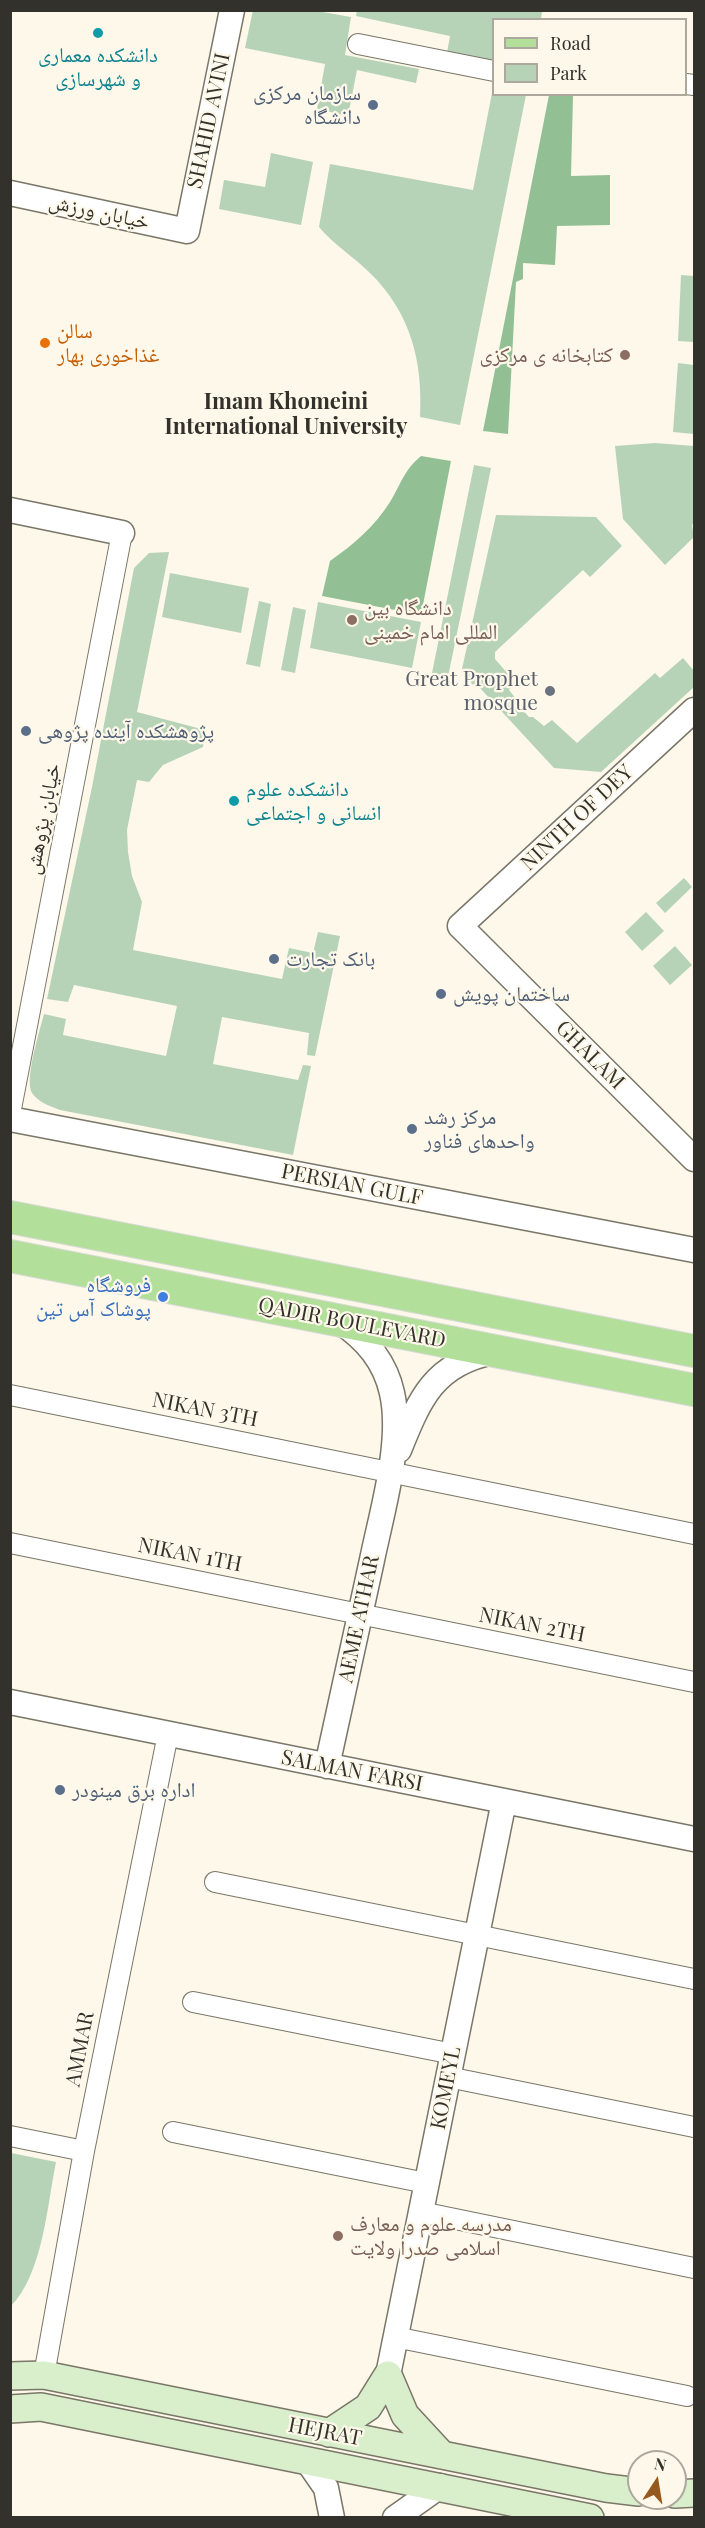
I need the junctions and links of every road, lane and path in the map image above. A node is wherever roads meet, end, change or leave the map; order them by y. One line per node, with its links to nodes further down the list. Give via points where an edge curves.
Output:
1 (232, 10): 5 (street, SHAHID AVINI)
2 (358, 44): 3 (street)
3 (492, 71)
4 (10, 193): 5 (street, خیابان ورزش)
5 (187, 231)
6 (10, 510): 7 (street)
7 (122, 534): 10 (street, خیابان پژوهش)
8 (694, 710): 9 (street, NINTH OF DEY)
9 (460, 926): 11 (street, GHALAM)
10 (10, 1117): 13 (street, PERSIAN GULF)
11 (694, 1159)
12 (10, 1217): 17 (main road, QADIR BOULEVARD)
13 (694, 1250)
14 (10, 1256): 15 (main road, QADIR BOULEVARD)
15 (337, 1320): 16 (main road, QADIR BOULEVARD); 20 (street, AEME ATHAR, via 357,1333 386,1371 394,1417)
16 (496, 1351): 18 (main road, QADIR BOULEVARD); 20 (street, AEME ATHAR, via 453,1365 436,1379 422,1397)
17 (694, 1351)
18 (694, 1390)
19 (10, 1395): 20 (street, NIKAN 3TH)
20 (391, 1472): 21 (street, NIKAN 3TH); 23 (street, AEME ATHAR)
21 (694, 1533)
22 (10, 1544): 23 (street, NIKAN 1TH)
23 (360, 1614): 24 (street, NIKAN 2TH); 27 (street, AEME ATHAR)
24 (694, 1682)
25 (10, 1702): 26 (street, SALMAN FARSI)
26 (168, 1734): 27 (street, SALMAN FARSI); 38 (street, AMMAR)
27 (327, 1766): 28 (street, SALMAN FARSI)
28 (504, 1801): 29 (street, SALMAN FARSI); 31 (street, KOMEYL)
29 (694, 1839)
30 (215, 1882): 31 (street)
31 (477, 1935): 32 (street); 34 (street, KOMEYL)
32 (694, 1979)
33 (193, 2002): 34 (street)
34 (450, 2066): 35 (street); 39 (street, KOMEYL)
35 (694, 2127)
36 (173, 2132): 39 (street)
37 (10, 2136): 38 (street)
38 (84, 2151): 43 (street, AMMAR)
39 (426, 2183): 40 (street, KOMEYL)
40 (421, 2212): 41 (street); 42 (street, KOMEYL)
41 (694, 2268)
42 (395, 2337): 44 (street, KOMEYL); 46 (street)
43 (44, 2375): 45 (main road, HEJRAT); 47 (main road); 49 (main road, HEJRAT)
44 (387, 2375): 49 (main road, via 368,2407); 50 (main road, via 405,2415)
45 (10, 2376)
46 (687, 2396)
47 (41, 2407): 48 (main road, HEJRAT); 51 (main road, HEJRAT)
48 (10, 2409)
49 (329, 2433): 50 (main road, HEJRAT)
50 (442, 2455): 53 (main road, HEJRAT)
51 (308, 2462): 52 (main road, HEJRAT); 55 (street, via 326,2488)
52 (440, 2486): 54 (street); 56 (main road, HEJRAT)
53 (627, 2491)
54 (401, 2516)
55 (332, 2517)
56 (590, 2517)

